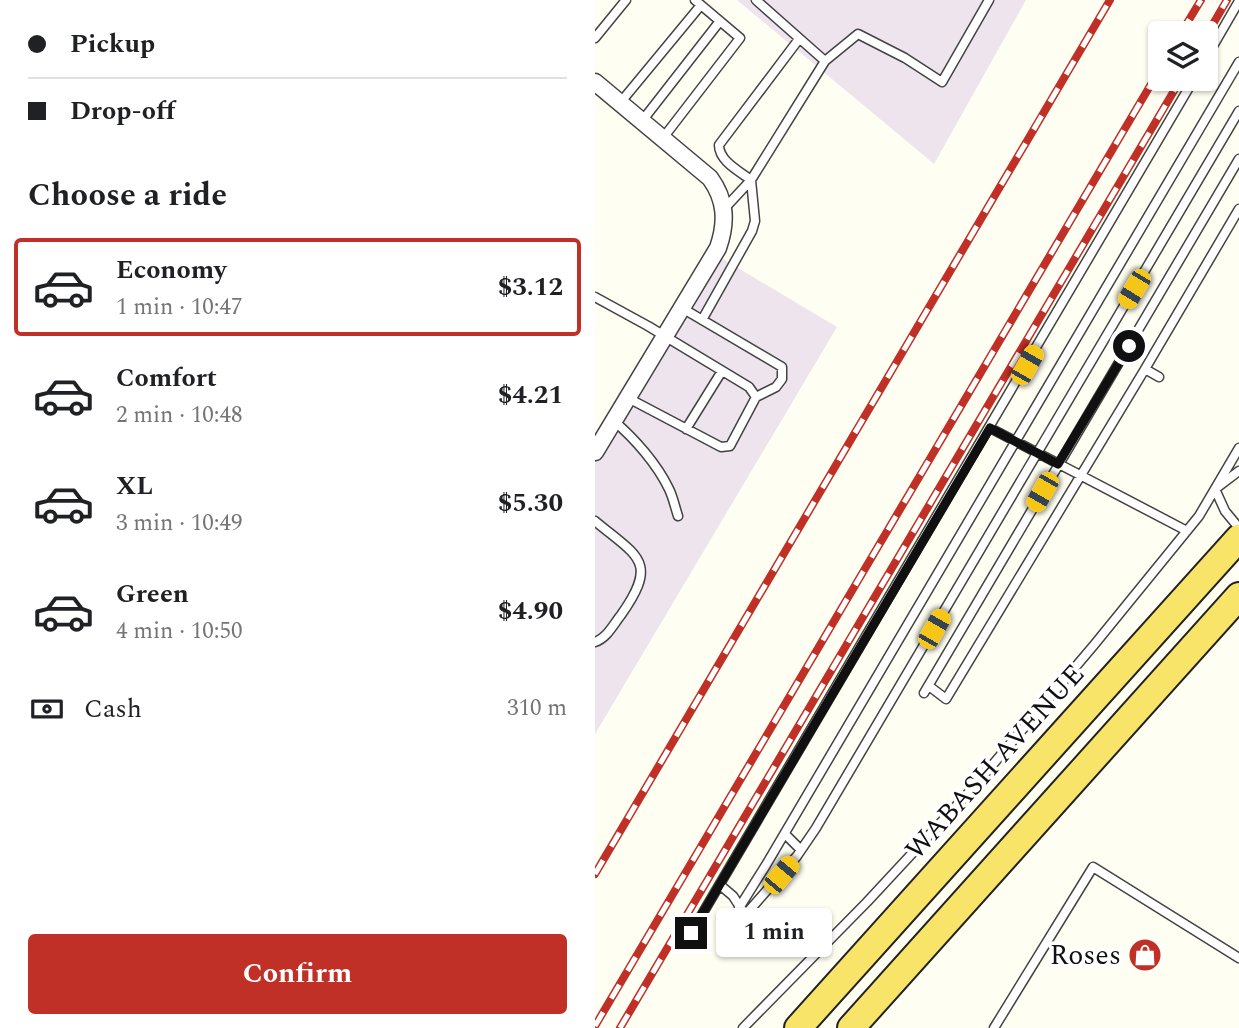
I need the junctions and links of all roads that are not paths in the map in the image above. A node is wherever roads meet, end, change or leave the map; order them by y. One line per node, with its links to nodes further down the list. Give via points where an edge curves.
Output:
1 (626, 0): 8 (lane)
2 (756, 0): 9 (lane)
3 (989, 0): 10 (lane, via 942,82 858,34)
4 (1239, 1): 7 (lane)
5 (698, 2): 6 (lane); 14 (lane)
6 (720, 21): 16 (lane); 17 (lane, via 740,38)
7 (1218, 37)
8 (595, 38)
9 (799, 39): 10 (lane); 19 (lane, via 719,145 725,160)
10 (825, 61): 19 (lane)
11 (1239, 62): 34 (lane)
12 (595, 82): 14 (street)
13 (1187, 91): 32 (lane)
14 (620, 103): 16 (street)
15 (1239, 111): 37 (lane)
16 (642, 121): 17 (street)
17 (663, 138): 20 (street, via 710,178)
18 (1239, 159): 38 (lane)
19 (751, 180): 20 (lane); 24 (lane, via 753,231)
20 (723, 206): 23 (street, via 718,248)
21 (1239, 209): 26 (lane)
22 (595, 297): 25 (lane)
23 (682, 308): 24 (lane); 25 (street)
24 (702, 320): 29 (lane, via 782,367 776,387)
25 (664, 338): 27 (lane); 30 (street)
26 (1145, 369): 28 (lane); 40 (lane)
27 (722, 371): 29 (lane, via 749,387); 33 (lane)
28 (1159, 377)
29 (756, 397): 33 (lane, via 730,446 721,447)
30 (628, 398): 31 (street); 33 (lane)
31 (614, 421): 36 (street); 42 (lane, via 631,436 669,489)
32 (990, 428): 34 (lane); 51 (lane)
33 (686, 429)
34 (1015, 442): 37 (lane); 49 (lane)
35 (1239, 448): 41 (lane)
36 (596, 450)
37 (1037, 453): 38 (lane); 50 (lane)
38 (1058, 464): 40 (lane); 40 (lane, via 927,689 946,699)
39 (1239, 471): 41 (lane)
40 (1081, 476): 45 (lane)
41 (1215, 489): 44 (lane); 45 (lane)
42 (678, 516)
43 (595, 521): 48 (lane, via 633,552 642,579 606,636)
44 (1239, 528)
45 (1187, 531): 56 (lane, via 972,789)
46 (1239, 538): 57 (main road, WABASH AVENUE)
47 (1239, 596): 58 (main road)
48 (595, 642)
49 (785, 834): 50 (lane); 52 (lane)
50 (801, 850): 52 (lane)
51 (720, 885): 52 (lane); 53 (lane)
52 (743, 911): 54 (lane)
53 (691, 933)
54 (786, 934)
55 (1239, 958): 59 (lane, via 1093,867)
56 (743, 1028)
57 (798, 1028)
58 (851, 1028)
59 (994, 1028)

